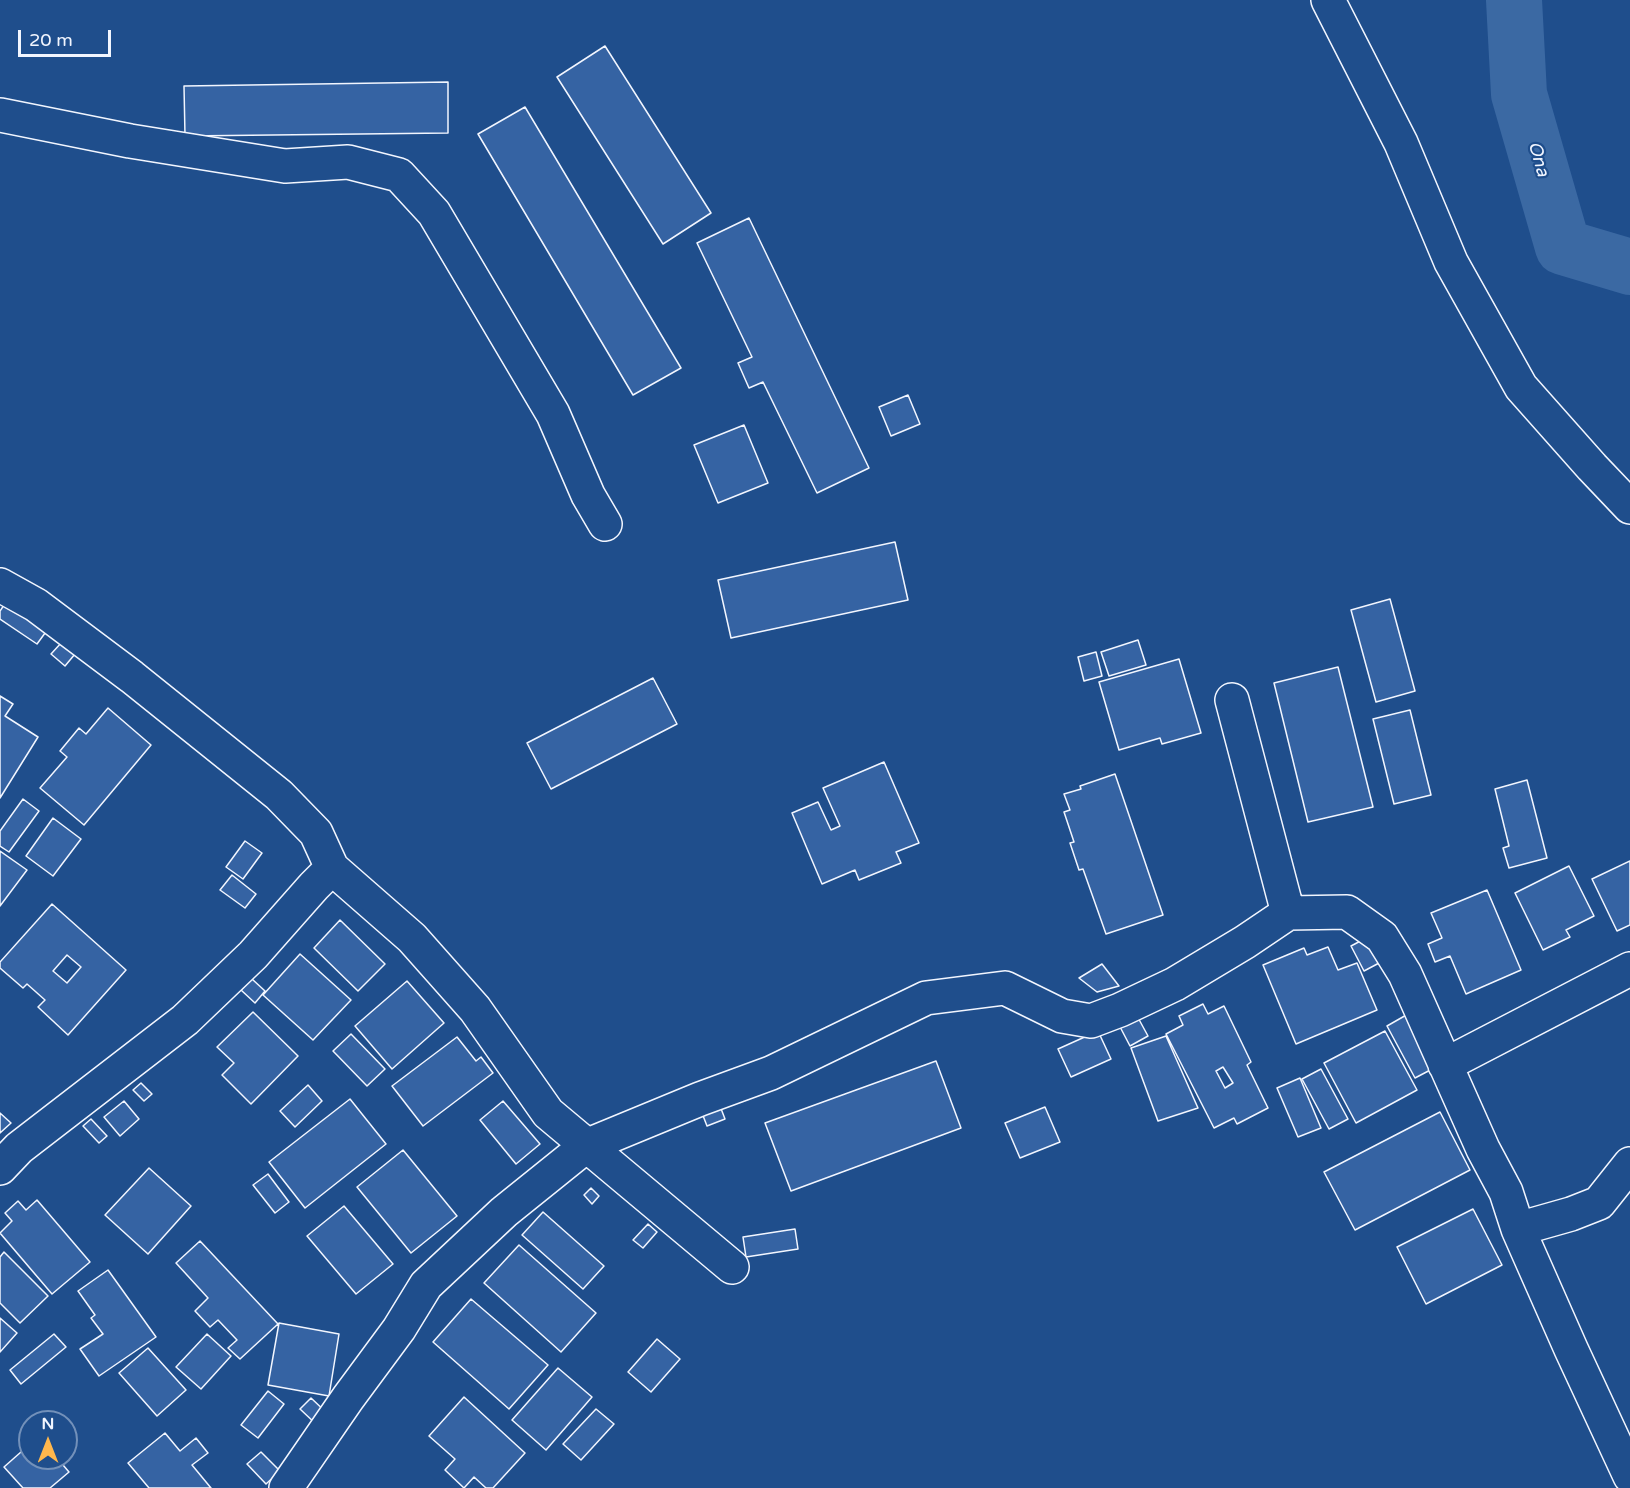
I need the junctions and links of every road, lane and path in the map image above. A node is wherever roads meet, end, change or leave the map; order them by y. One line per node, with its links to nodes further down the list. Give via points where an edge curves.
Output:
1 (1328, 0): 3 (street, via 1401,143 1451,262 1521,387)
2 (0, 115): 4 (street, via 285,166 348,162 399,175 434,213 458,253 553,414)
3 (1630, 507)
4 (605, 524)
5 (0, 585): 7 (street, via 36,605 132,677 279,795 316,833)
6 (1232, 700): 8 (street)
7 (332, 868): 11 (street, via 412,938 475,1010 548,1113); 13 (street, via 253,955 185,1020 19,1148)
8 (1288, 913): 10 (street, via 1347,912 1382,937 1405,974); 11 (street, via 1175,984 1091,1021 1062,1016 1005,988 926,998 771,1073)
9 (1630, 969): 10 (street)
10 (1445, 1065): 14 (street, via 1506,1192)
11 (586, 1146): 15 (street); 17 (street, via 504,1212 426,1285)
12 (1630, 1164): 14 (street, via 1599,1203)
13 (0, 1168)
14 (1518, 1229): 16 (street)
15 (732, 1267)
16 (1630, 1476)
17 (286, 1488)

